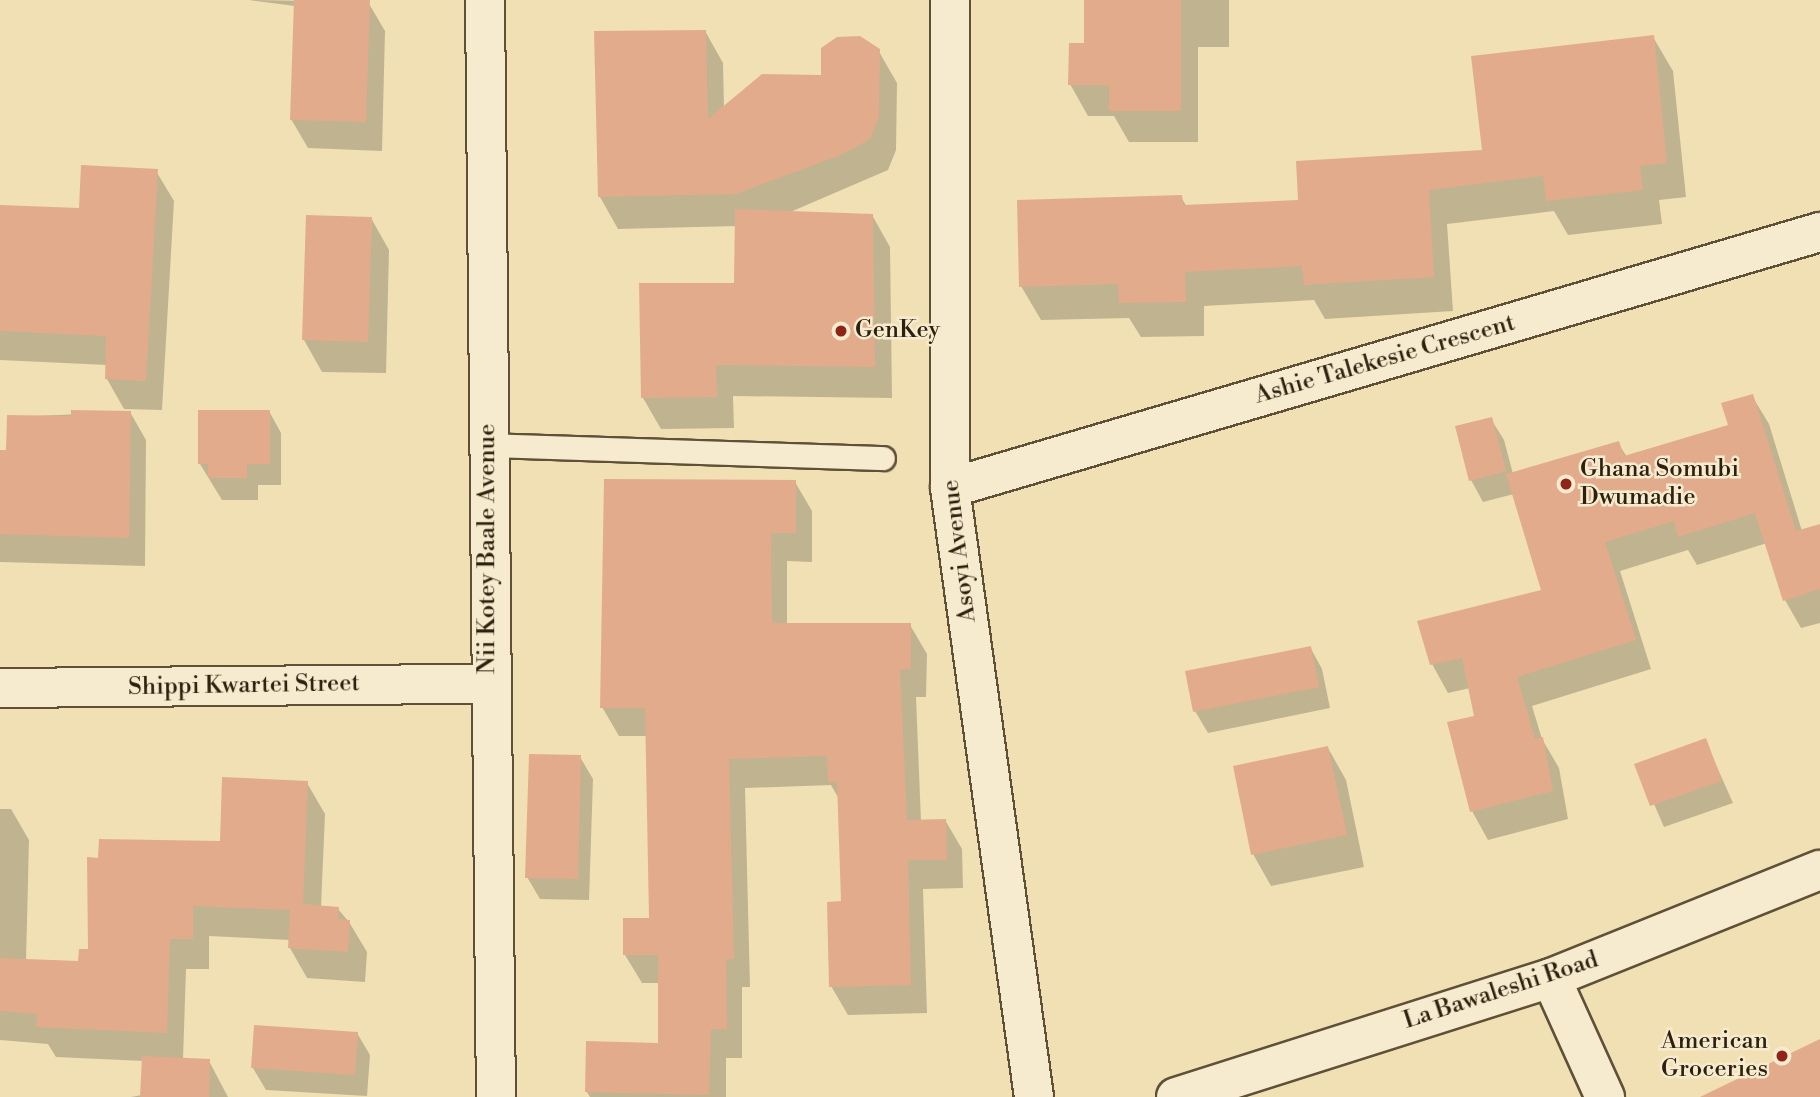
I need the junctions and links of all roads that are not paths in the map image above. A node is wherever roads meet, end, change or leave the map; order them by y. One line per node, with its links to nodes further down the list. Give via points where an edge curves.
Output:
1 (485, 0): 4 (street, Nii Kotey Baale Avenue)
2 (950, 0): 6 (street, Asoyi Avenue)
3 (1820, 232): 6 (street, Ashie Talekesie Crescent)
4 (488, 445): 5 (lane); 7 (street, Nii Kotey Baale Avenue)
5 (883, 458)
6 (950, 488): 12 (street, Asoyi Avenue)
7 (489, 684): 8 (street, Shippi Kwartei Street); 11 (street, Nii Kotey Baale Avenue)
8 (0, 688)
9 (1820, 870): 10 (street, La Bawaleshi Road)
10 (1550, 978): 13 (street, La Bawaleshi Road); 14 (street)
11 (496, 1097)
12 (1034, 1097)
13 (1176, 1097)
14 (1605, 1097)

